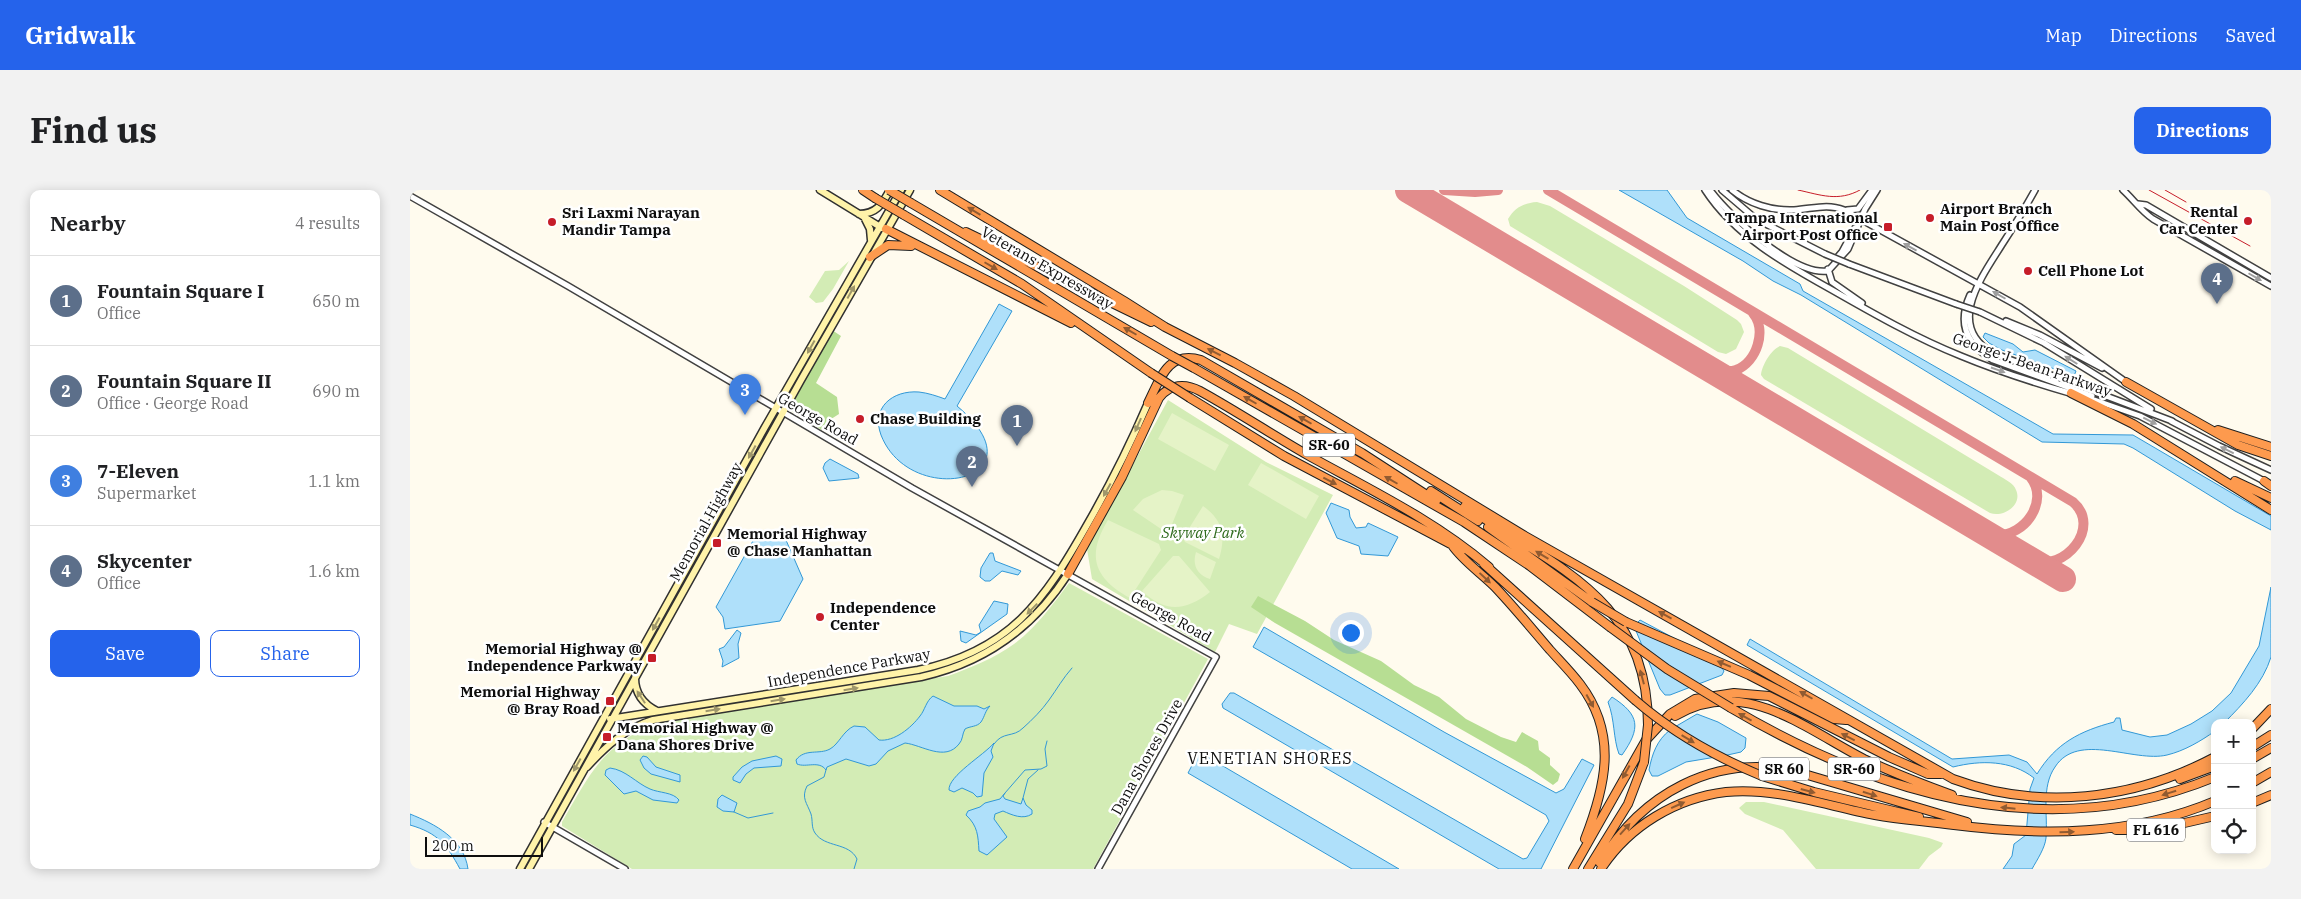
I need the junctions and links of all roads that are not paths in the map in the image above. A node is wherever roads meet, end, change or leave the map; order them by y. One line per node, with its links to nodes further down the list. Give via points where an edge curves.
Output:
1 (820, 190): 18 (main road)
2 (863, 190): 32 (highway, Veterans Expressway, one-way to 32, bridge, via 1022,284)
3 (889, 190): 18 (main road, via 878,209); 20 (highway, Veterans Expressway, bridge)
4 (901, 190): 21 (main road, Memorial Highway)
5 (910, 190): 21 (main road, Memorial Highway)
6 (940, 190): 31 (highway, one-way to 6)
7 (1704, 190): 30 (street, George J. Bean Parkway, via 1734,224 1761,247)
8 (1710, 190): 25 (street, via 1758,238 1805,268)
9 (1722, 190): 29 (street, George J. Bean Parkway, bridge, via 1756,218 1825,254)
10 (1732, 190): 17 (street, via 1747,200 1772,208 1795,210 1831,206)
11 (1872, 190): 17 (street, via 1858,209)
12 (1877, 190): 19 (street)
13 (2035, 190): 27 (street)
14 (2123, 190): 16 (street)
15 (410, 196): 38 (street, George Road)
16 (2138, 204): 26 (street, via 2146,205); 28 (street, one-way to 28, via 2142,212 2153,219)
17 (1844, 210): 19 (street)
18 (860, 215): 21 (main road); 22 (main road, via 869,226)
19 (1861, 219): 25 (street); 27 (street, one-way to 19)
20 (939, 220): 31 (highway, via 1110,304); 33 (highway, Veterans Expressway, one-way to 20, bridge)
21 (882, 228): 22 (main road, Memorial Highway); 23 (highway); 24 (main road, Memorial Highway)
22 (871, 240): 38 (main road, Memorial Highway, one-way to 38)
23 (921, 248): 24 (highway, via 891,244); 32 (highway)
24 (870, 257): 40 (main road, Memorial Highway, one-way to 24)
25 (1828, 271): 30 (street, via 1838,288)
26 (2271, 278)
27 (1979, 283): 35 (street, one-way to 27, via 2031,314); 39 (street, via 1966,305 1964,317 1966,332 1980,353); 42 (street, via 1970,303 1970,320 1974,335 1986,349)
28 (2271, 286)
29 (1980, 312): 35 (street, via 2040,335); 42 (street, George J. Bean Parkway, one-way to 29, via 2044,343)
30 (1896, 325): 36 (street, George J. Bean Parkway, one-way to 36, via 1976,362)
31 (1165, 327): 48 (highway, one-way to 31, via 1294,396)
32 (1085, 328): 34 (highway, Veterans Expressway)
33 (1194, 368): 52 (highway, SR-60 / SR-60, one-way to 33)
34 (1151, 373): 53 (highway, SR-60 / SR-60, one-way to 53, bridge, via 1284,456)
35 (2126, 382): 41 (highway)
36 (2071, 393): 39 (street, George J. Bean Parkway); 46 (highway, via 2119,416)
37 (1148, 402): 44 (highway, one-way to 37, via 1196,359 1179,360 1167,367); 57 (main road, Independence Parkway, one-way to 57)
38 (776, 409): 40 (street, George Road); 54 (main road, Memorial Highway, one-way to 54)
39 (2124, 409): 49 (street, George J. Bean Parkway, one-way to 49)
40 (782, 413): 55 (main road, Memorial Highway); 57 (street, George Road)
41 (2181, 414): 43 (highway, via 2211,428); 45 (highway, via 2238,445)
42 (2172, 421): 47 (street, George J. Bean Parkway, one-way to 42)
43 (2269, 447)
44 (1362, 452): 52 (highway); 67 (highway, one-way to 44, bridge, via 1834,719 1749,675 1626,622 1592,602 1479,521)
45 (2271, 456)
46 (2204, 466): 50 (highway); 51 (highway)
47 (2271, 470)
48 (1431, 480): 67 (highway, one-way to 48); 69 (highway, one-way to 48, via 1638,662 1624,631 1605,604 1569,572)
49 (2269, 484)
50 (2271, 498)
51 (2271, 510)
52 (1464, 522): 87 (highway, SR-60 / SR-60, one-way to 52, bridge, via 1931,794 1869,774 1797,744 1667,669 1530,566)
53 (1451, 543): 56 (highway, SR-60 / SR-60); 96 (highway, one-way to 96, via 1458,554 1500,592 1580,684 1599,719 1605,755 1603,780 1595,813)
54 (697, 549): 55 (main road); 58 (main road, Memorial Highway)
55 (704, 553): 59 (main road, Memorial Highway)
56 (1489, 567): 57 (highway, via 1451,536 1415,514 1200,391 1181,386 1169,389 1159,398 1122,477); 90 (highway, SR-60 / SR-60, one-way to 90, bridge, via 1635,700 1689,740 1762,776 1814,792)
57 (1065, 572): 61 (street, George Road); 65 (main road, Independence Parkway, one-way to 65, via 1012,627 988,644 952,661 913,671); 78 (main road, Independence Parkway, one-way to 57, via 614,740 653,720 921,677 962,665 998,646 1028,623 1051,599)
58 (666, 604): 59 (main road); 60 (main road, Memorial Highway, one-way to 60)
59 (673, 608): 62 (main road, Memorial Highway)
60 (639, 654): 62 (main road); 66 (main road, Memorial Highway)
61 (1216, 657): 100 (street, Dana Shores Drive)
62 (646, 658): 63 (main road, Memorial Highway)
63 (635, 676): 65 (main road, one-way to 63, via 641,700); 66 (main road, Memorial Highway)
64 (2271, 709): 68 (highway)
65 (658, 711): 66 (main road, Independence Parkway)
66 (605, 720): 78 (main road, Memorial Highway, via 604,732); 89 (main road, Memorial Highway, one-way to 89)
67 (1848, 720): 77 (highway)
68 (2256, 725)
69 (1651, 728): 77 (highway, one-way to 69, via 1928,774 1889,758 1779,700 1761,694 1725,694 1696,699); 87 (highway, via 1701,704 1728,700 1748,702 1778,712 1900,775); 96 (highway, one-way to 96); 101 (highway, bridge, via 1644,762 1628,804)
70 (2271, 735): 71 (highway)
71 (2256, 744)
72 (2271, 748): 73 (highway)
73 (2256, 757)
74 (2211, 759): 83 (highway)
75 (2211, 767): 83 (highway, via 2179,779)
76 (2271, 772): 81 (highway)
77 (1941, 774): 83 (highway, via 1978,787 2038,797 2089,796)
78 (580, 775): 91 (main road, Memorial Highway)
79 (2211, 778): 87 (highway, SR-60, one-way to 87, via 2152,798 2101,807 2038,810)
80 (2271, 778): 82 (highway)
81 (2256, 781)
82 (2256, 783)
83 (2144, 786)
84 (2271, 795): 85 (highway)
85 (2256, 801)
86 (2211, 802): 93 (highway, SR 60, via 2182,813)
87 (1987, 806)
88 (2211, 817): 93 (highway, FL 616, via 2154,830)
89 (544, 822): 91 (street); 94 (main road, Memorial Highway)
90 (1954, 825): 92 (highway, SR 60); 103 (highway, SR 60, one-way to 90, via 1631,835 1656,816 1686,801 1727,792 1770,794 1892,818)
91 (551, 826): 95 (main road, Memorial Highway); 99 (street)
92 (2003, 830): 93 (highway, SR 60, one-way to 93); 102 (highway, SR 60, one-way to 92, via 1623,830 1658,798 1698,777 1736,768 1766,767 1794,771 1950,818)
93 (2096, 830)
94 (531, 849): 95 (main road); 97 (main road, Memorial Highway)
95 (537, 852): 98 (main road, Memorial Highway)
96 (1573, 867)
97 (520, 869)
98 (529, 869)
99 (625, 869)
100 (1098, 869)
101 (1588, 869)
102 (1597, 869)
103 (1602, 869)

